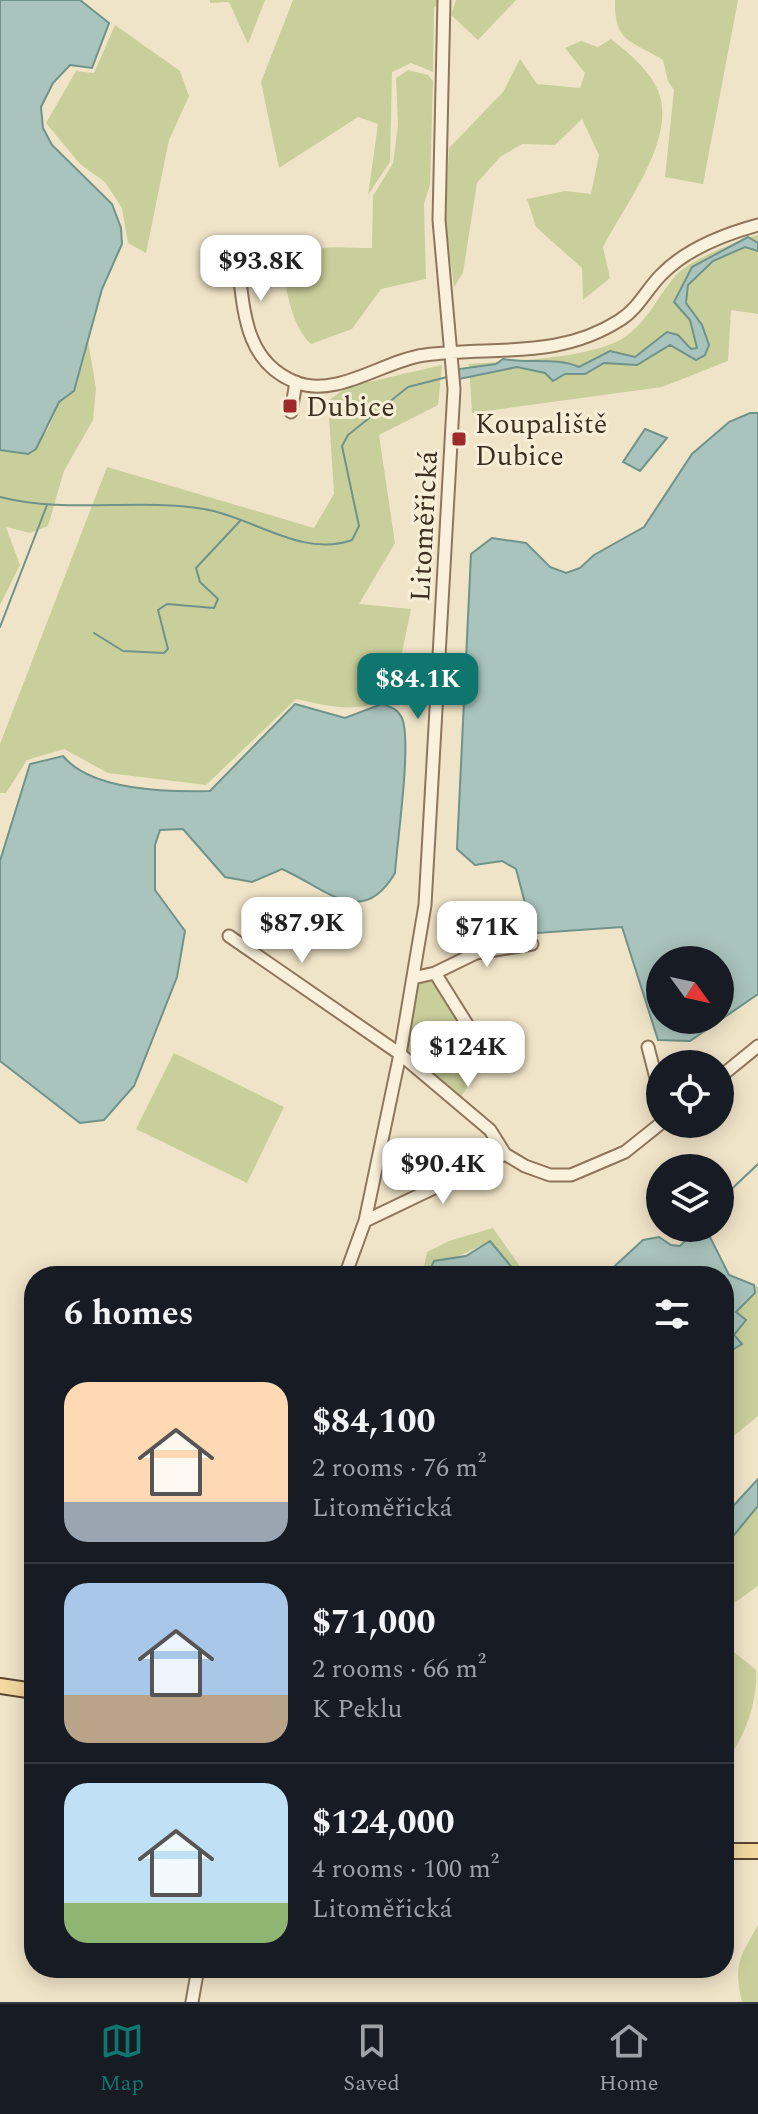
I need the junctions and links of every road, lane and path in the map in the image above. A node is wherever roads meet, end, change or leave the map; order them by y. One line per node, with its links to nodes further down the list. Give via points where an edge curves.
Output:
1 (444, 0): 4 (street, Litoměřická, via 439,220)
2 (758, 225): 4 (street, via 732,232 671,265 622,319 599,331 542,350)
3 (238, 263): 5 (street, via 248,335 272,367)
4 (454, 359): 5 (street, via 423,355 329,385); 10 (street, Litoměřická, via 425,905)
5 (296, 382): 6 (street)
6 (291, 412)
7 (229, 936): 14 (street)
8 (532, 944): 9 (street, via 476,953)
9 (435, 973): 10 (street); 15 (street)
10 (413, 978): 14 (street, Litoměřická)
11 (758, 1046): 16 (street)
12 (648, 1047): 13 (street)
13 (649, 1050)
14 (400, 1054): 18 (street, via 490,1130); 19 (street, Litoměřická)
15 (490, 1061)
16 (734, 1066)
17 (646, 1135): 18 (street, via 625,1152 571,1175 550,1175)
18 (505, 1154): 19 (street)
19 (365, 1221): 20 (street, Litoměřická)
20 (349, 1266)
21 (0, 1686): 22 (main road)
22 (24, 1690)
23 (734, 1851): 24 (main road)
24 (758, 1851)
25 (196, 1978): 26 (street)
26 (192, 2002)

